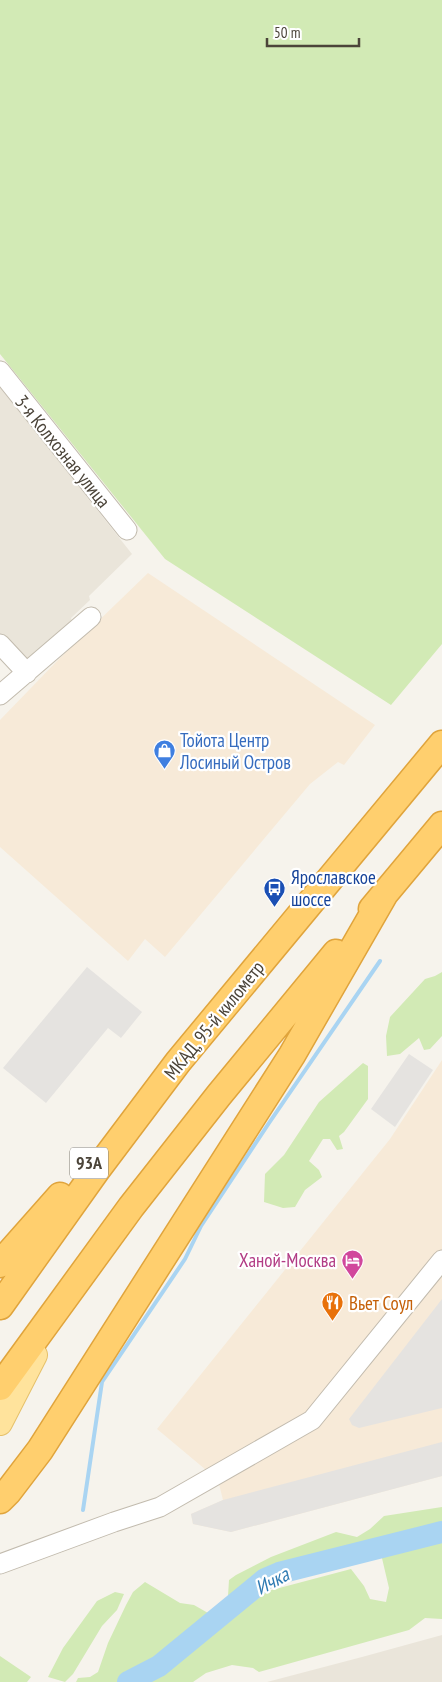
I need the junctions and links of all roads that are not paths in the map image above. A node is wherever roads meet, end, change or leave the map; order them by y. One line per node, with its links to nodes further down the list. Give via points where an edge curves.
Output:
1 (0, 371): 2 (street, 3-я Колхозная улица)
2 (127, 530)
3 (91, 617): 5 (street)
4 (0, 644): 5 (street)
5 (27, 673): 6 (street)
6 (0, 695)
7 (442, 744): 10 (highway, МКАД, 95-й километр)
8 (442, 825): 9 (highway)
9 (384, 895): 13 (highway, via 219,1095); 17 (highway, via 292,1055 40,1450)
10 (178, 1062): 11 (highway, 93A); 14 (highway, МКАД, 95-й километр)
11 (0, 1264)
12 (439, 1267): 18 (street, via 312,1420 160,1507)
13 (72, 1289): 15 (highway); 16 (main road)
14 (0, 1306)
15 (0, 1387)
16 (0, 1423)
17 (0, 1500)
18 (0, 1564)

